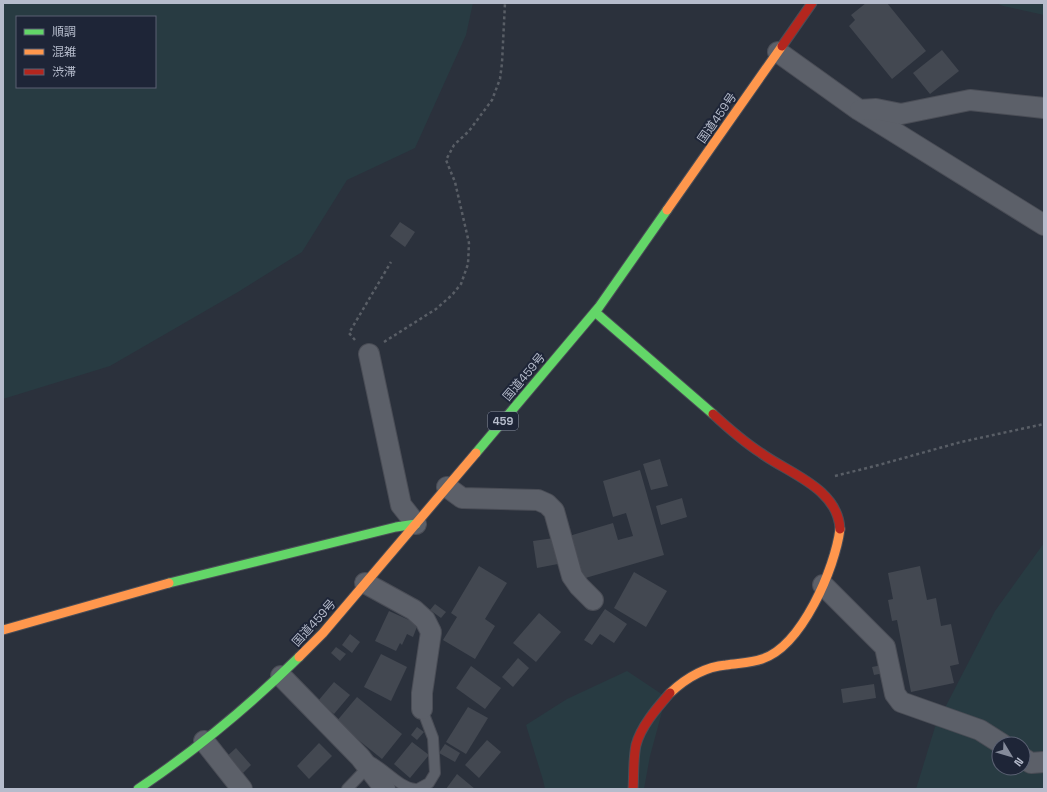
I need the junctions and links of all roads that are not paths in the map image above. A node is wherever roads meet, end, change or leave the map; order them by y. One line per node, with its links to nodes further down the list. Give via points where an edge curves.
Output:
1 (812, 3): 2 (main road, 国道459号 / 459)
2 (778, 52): 4 (street); 6 (main road, 国道459号 / 459)
3 (1044, 108): 4 (street, via 970,100 900,114 876,109)
4 (859, 110): 5 (street)
5 (1044, 225)
6 (595, 312): 8 (main road, 国道459号 / 459); 11 (main road, via 761,454 811,482 828,500 836,512 840,528 836,554)
7 (369, 354): 9 (street, via 400,505)
8 (447, 487): 9 (main road, 国道459号 / 459); 12 (street, via 462,498 538,500 547,504 554,511 572,576 578,586)
9 (416, 524): 10 (main road, 国道459号 / 459); 13 (main road, via 167,584)
10 (365, 583): 14 (main road, 国道459号 / 459, via 323,633); 15 (street, via 414,610 425,620 431,632)
11 (823, 585): 16 (street, via 885,647 895,694 901,702 980,730); 26 (main road, via 798,629 776,653 743,664 704,670 691,676 661,702 641,732 636,746)
12 (593, 600)
13 (3, 630)
14 (281, 676): 17 (main road, 国道459号 / 459); 18 (street)
15 (422, 709): 25 (lane, via 433,738 435,773 429,783)
16 (991, 737)
17 (204, 742): 21 (main road, 国道459号 / 459); 22 (street)
18 (364, 762): 23 (lane); 24 (street); 25 (lane, via 380,767 408,788)
19 (1044, 762): 20 (street)
20 (1031, 763)
21 (138, 789)
22 (242, 789)
23 (347, 789)
24 (385, 789)
25 (417, 789)
26 (633, 789)

